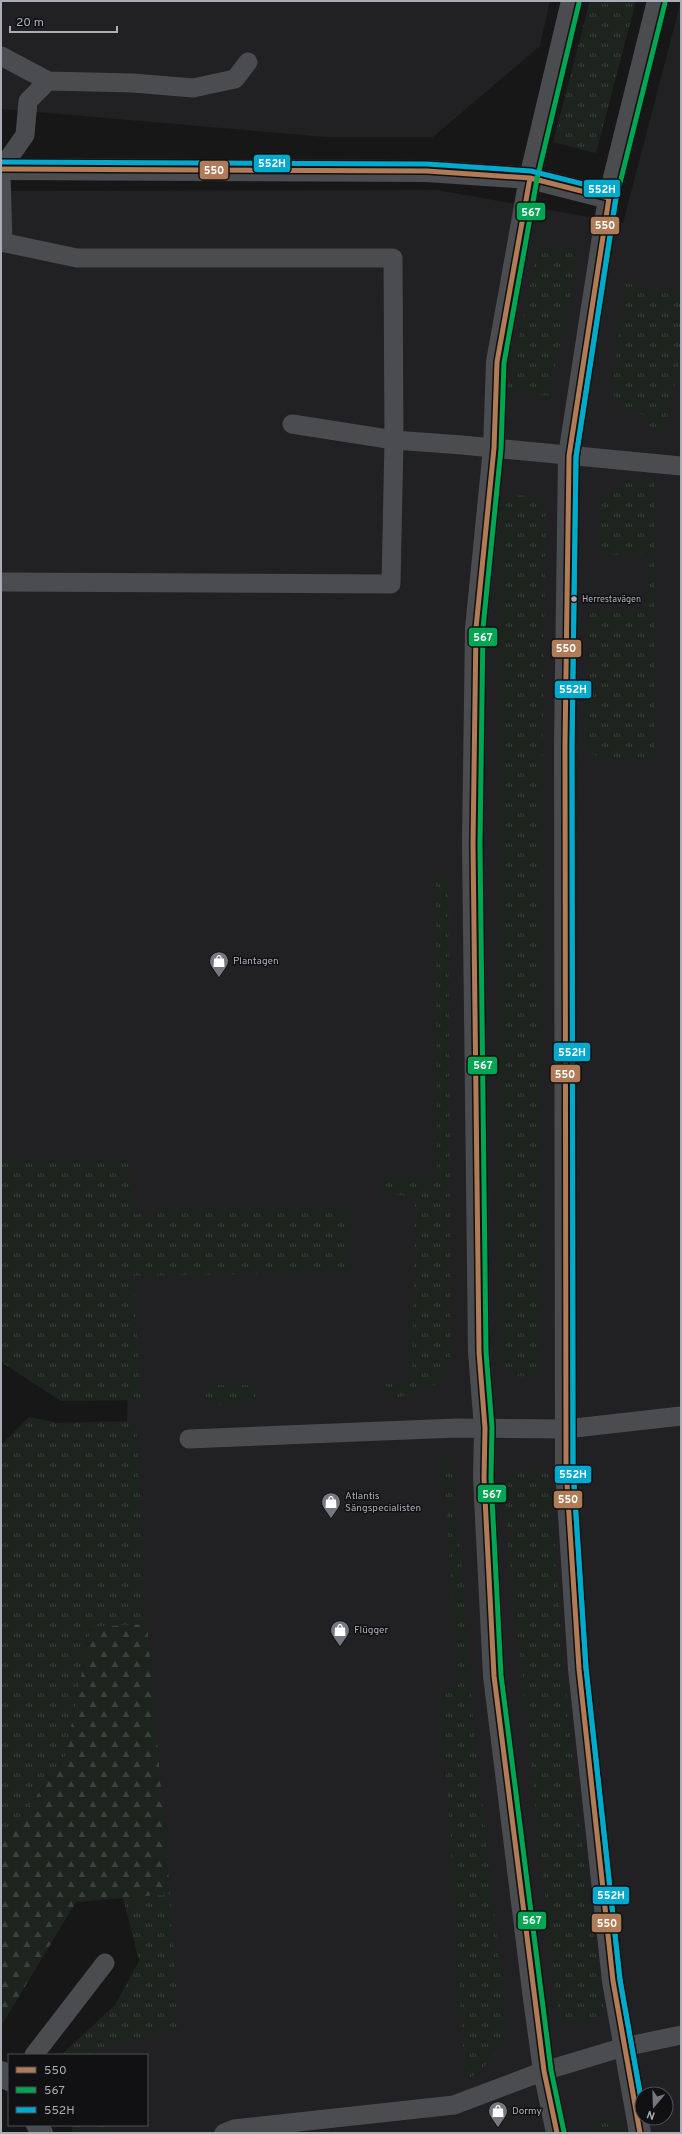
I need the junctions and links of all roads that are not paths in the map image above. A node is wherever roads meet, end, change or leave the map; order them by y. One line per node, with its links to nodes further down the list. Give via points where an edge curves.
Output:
1 (572, 1): 8 (street)
2 (658, 1): 9 (street)
3 (1, 56): 5 (lane)
4 (248, 62): 5 (lane, via 235,79 193,88)
5 (48, 81): 6 (lane, via 28,101 25,135)
6 (1, 169): 8 (street, via 427,171)
7 (1, 173): 10 (lane)
8 (530, 178): 9 (street); 13 (street, via 497,362)
9 (609, 198): 14 (street)
10 (2, 242): 12 (lane, via 77,258 393,258)
11 (292, 424): 12 (lane)
12 (394, 440): 13 (lane); 16 (lane, via 391,584)
13 (494, 448): 14 (lane); 18 (street, via 476,628 473,844 479,1352)
14 (569, 456): 15 (lane); 19 (street, via 566,745)
15 (681, 466)
16 (1, 582)
17 (681, 1416): 19 (lane)
18 (485, 1428): 19 (lane); 20 (lane); 25 (street, via 484,1478 494,1676)
19 (566, 1429): 23 (street, via 566,1469 579,1669 613,1981)
20 (189, 1439)
21 (105, 1963): 24 (lane)
22 (681, 2035): 23 (lane)
23 (624, 2047): 25 (lane); 28 (street)
24 (35, 2054)
25 (544, 2071): 26 (lane, via 454,2105 234,2129); 27 (street)
26 (224, 2133)
27 (557, 2133)
28 (640, 2133)

